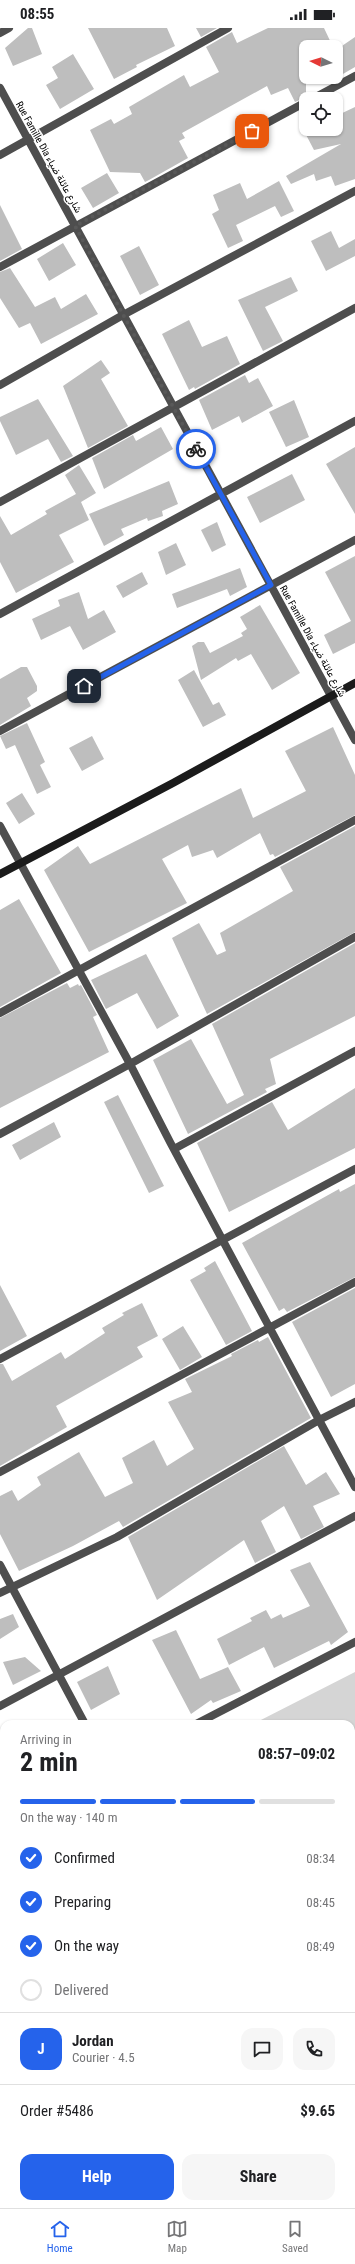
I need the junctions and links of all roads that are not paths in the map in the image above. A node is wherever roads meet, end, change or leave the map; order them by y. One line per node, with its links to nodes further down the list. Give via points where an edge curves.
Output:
1 (9, 28): 3 (street)
2 (228, 28): 8 (street)
3 (0, 33)
4 (355, 76): 6 (street)
5 (0, 88): 8 (street, Rue Famille Dia شارع عائلة ضياء)
6 (325, 92)
7 (299, 106): 11 (street)
8 (28, 140): 9 (street); 11 (street, Rue Famille Dia شارع عائلة ضياء)
9 (0, 155)
10 (355, 191): 14 (street)
11 (75, 226): 12 (street); 14 (street, Rue Famille Dia شارع عائلة ضياء)
12 (0, 267)
13 (355, 308): 16 (street)
14 (123, 315): 15 (street); 16 (street, Rue Famille Dia شارع عائلة ضياء)
15 (0, 385)
16 (174, 408): 18 (street, Rue Famille Dia شارع عائلة ضياء); 19 (street)
17 (355, 421): 18 (street)
18 (221, 494): 21 (street, Rue Famille Dia شارع عائلة ضياء); 22 (street)
19 (0, 502)
20 (355, 540): 21 (street)
21 (271, 585): 24 (street, Rue Famille Dia شارع عائلة ضياء); 25 (street)
22 (0, 614)
23 (355, 683): 24 (street)
24 (331, 696): 26 (street, Rue Famille Dia شارع عائلة ضياء); 29 (street)
25 (0, 731)
26 (355, 740)
27 (355, 820): 32 (street)
28 (0, 826): 29 (street)
29 (20, 863): 30 (street); 32 (street)
30 (0, 874)
31 (355, 937): 35 (street)
32 (79, 971): 33 (street); 35 (street)
33 (0, 1014)
34 (355, 1051): 37 (street)
35 (130, 1064): 36 (street); 37 (street)
36 (0, 1134)
37 (174, 1149): 39 (street)
38 (355, 1169): 39 (street)
39 (222, 1240): 41 (street); 42 (street)
40 (355, 1282): 41 (street)
41 (270, 1328): 44 (street); 45 (street)
42 (0, 1359)
43 (355, 1402): 44 (street)
44 (319, 1420): 46 (street); 49 (street, via 117,1536)
45 (0, 1472)
46 (355, 1488)
47 (355, 1516): 52 (street)
48 (0, 1565): 49 (street)
49 (11, 1587): 50 (street); 52 (street)
50 (0, 1593)
51 (355, 1642): 55 (street)
52 (60, 1675): 53 (street); 54 (street)
53 (0, 1706)
54 (83, 1720)
55 (204, 1720)

